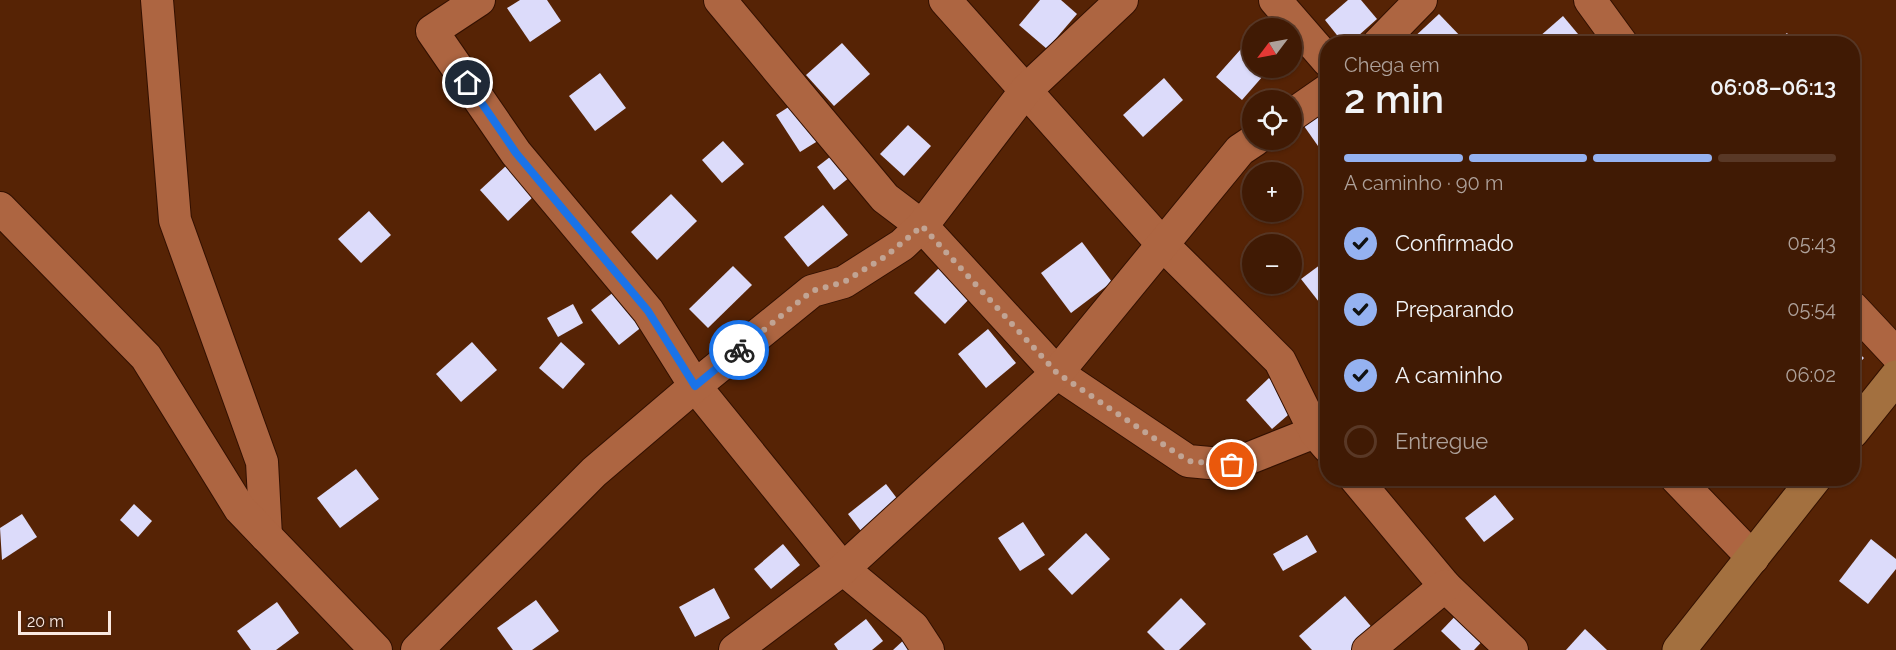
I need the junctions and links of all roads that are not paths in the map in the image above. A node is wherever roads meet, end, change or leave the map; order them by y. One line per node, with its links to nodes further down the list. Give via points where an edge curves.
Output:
1 (157, 0): 30 (street, via 175,220 262,462)
2 (479, 0): 23 (street, via 432,31 516,153 648,311)
3 (720, 0): 17 (street, via 885,198)
4 (945, 0): 12 (street)
5 (1122, 0): 12 (street)
6 (1275, 0): 11 (street)
7 (1421, 0): 9 (street)
8 (1590, 0): 10 (street)
9 (1386, 36)
10 (1616, 36)
11 (1320, 52)
12 (1026, 90): 17 (street); 18 (street)
13 (1320, 96): 14 (street)
14 (1302, 108)
15 (1242, 149): 18 (street)
16 (0, 208): 30 (street, via 146,357 240,509)
17 (922, 226): 21 (street); 23 (street, via 886,256 844,282 812,291)
18 (1164, 246): 21 (street); 25 (street, via 1280,361)
19 (1860, 316): 20 (street)
20 (1896, 354)
21 (1057, 373): 26 (street, via 1188,461 1232,465); 32 (street)
22 (1896, 377): 24 (main road)
23 (695, 386): 32 (street); 35 (street, via 594,472)
24 (1860, 422)
25 (1320, 438)
26 (1320, 440)
27 (1361, 486): 33 (street)
28 (1684, 486): 31 (street)
29 (1809, 486): 31 (main road)
30 (266, 536): 34 (street)
31 (1753, 558): 40 (main road)
32 (843, 569): 36 (street); 37 (street, via 913,627)
33 (1445, 586): 38 (street); 39 (street)
34 (376, 650)
35 (417, 650)
36 (735, 650)
37 (928, 650)
38 (1368, 650)
39 (1512, 650)
40 (1679, 650)

